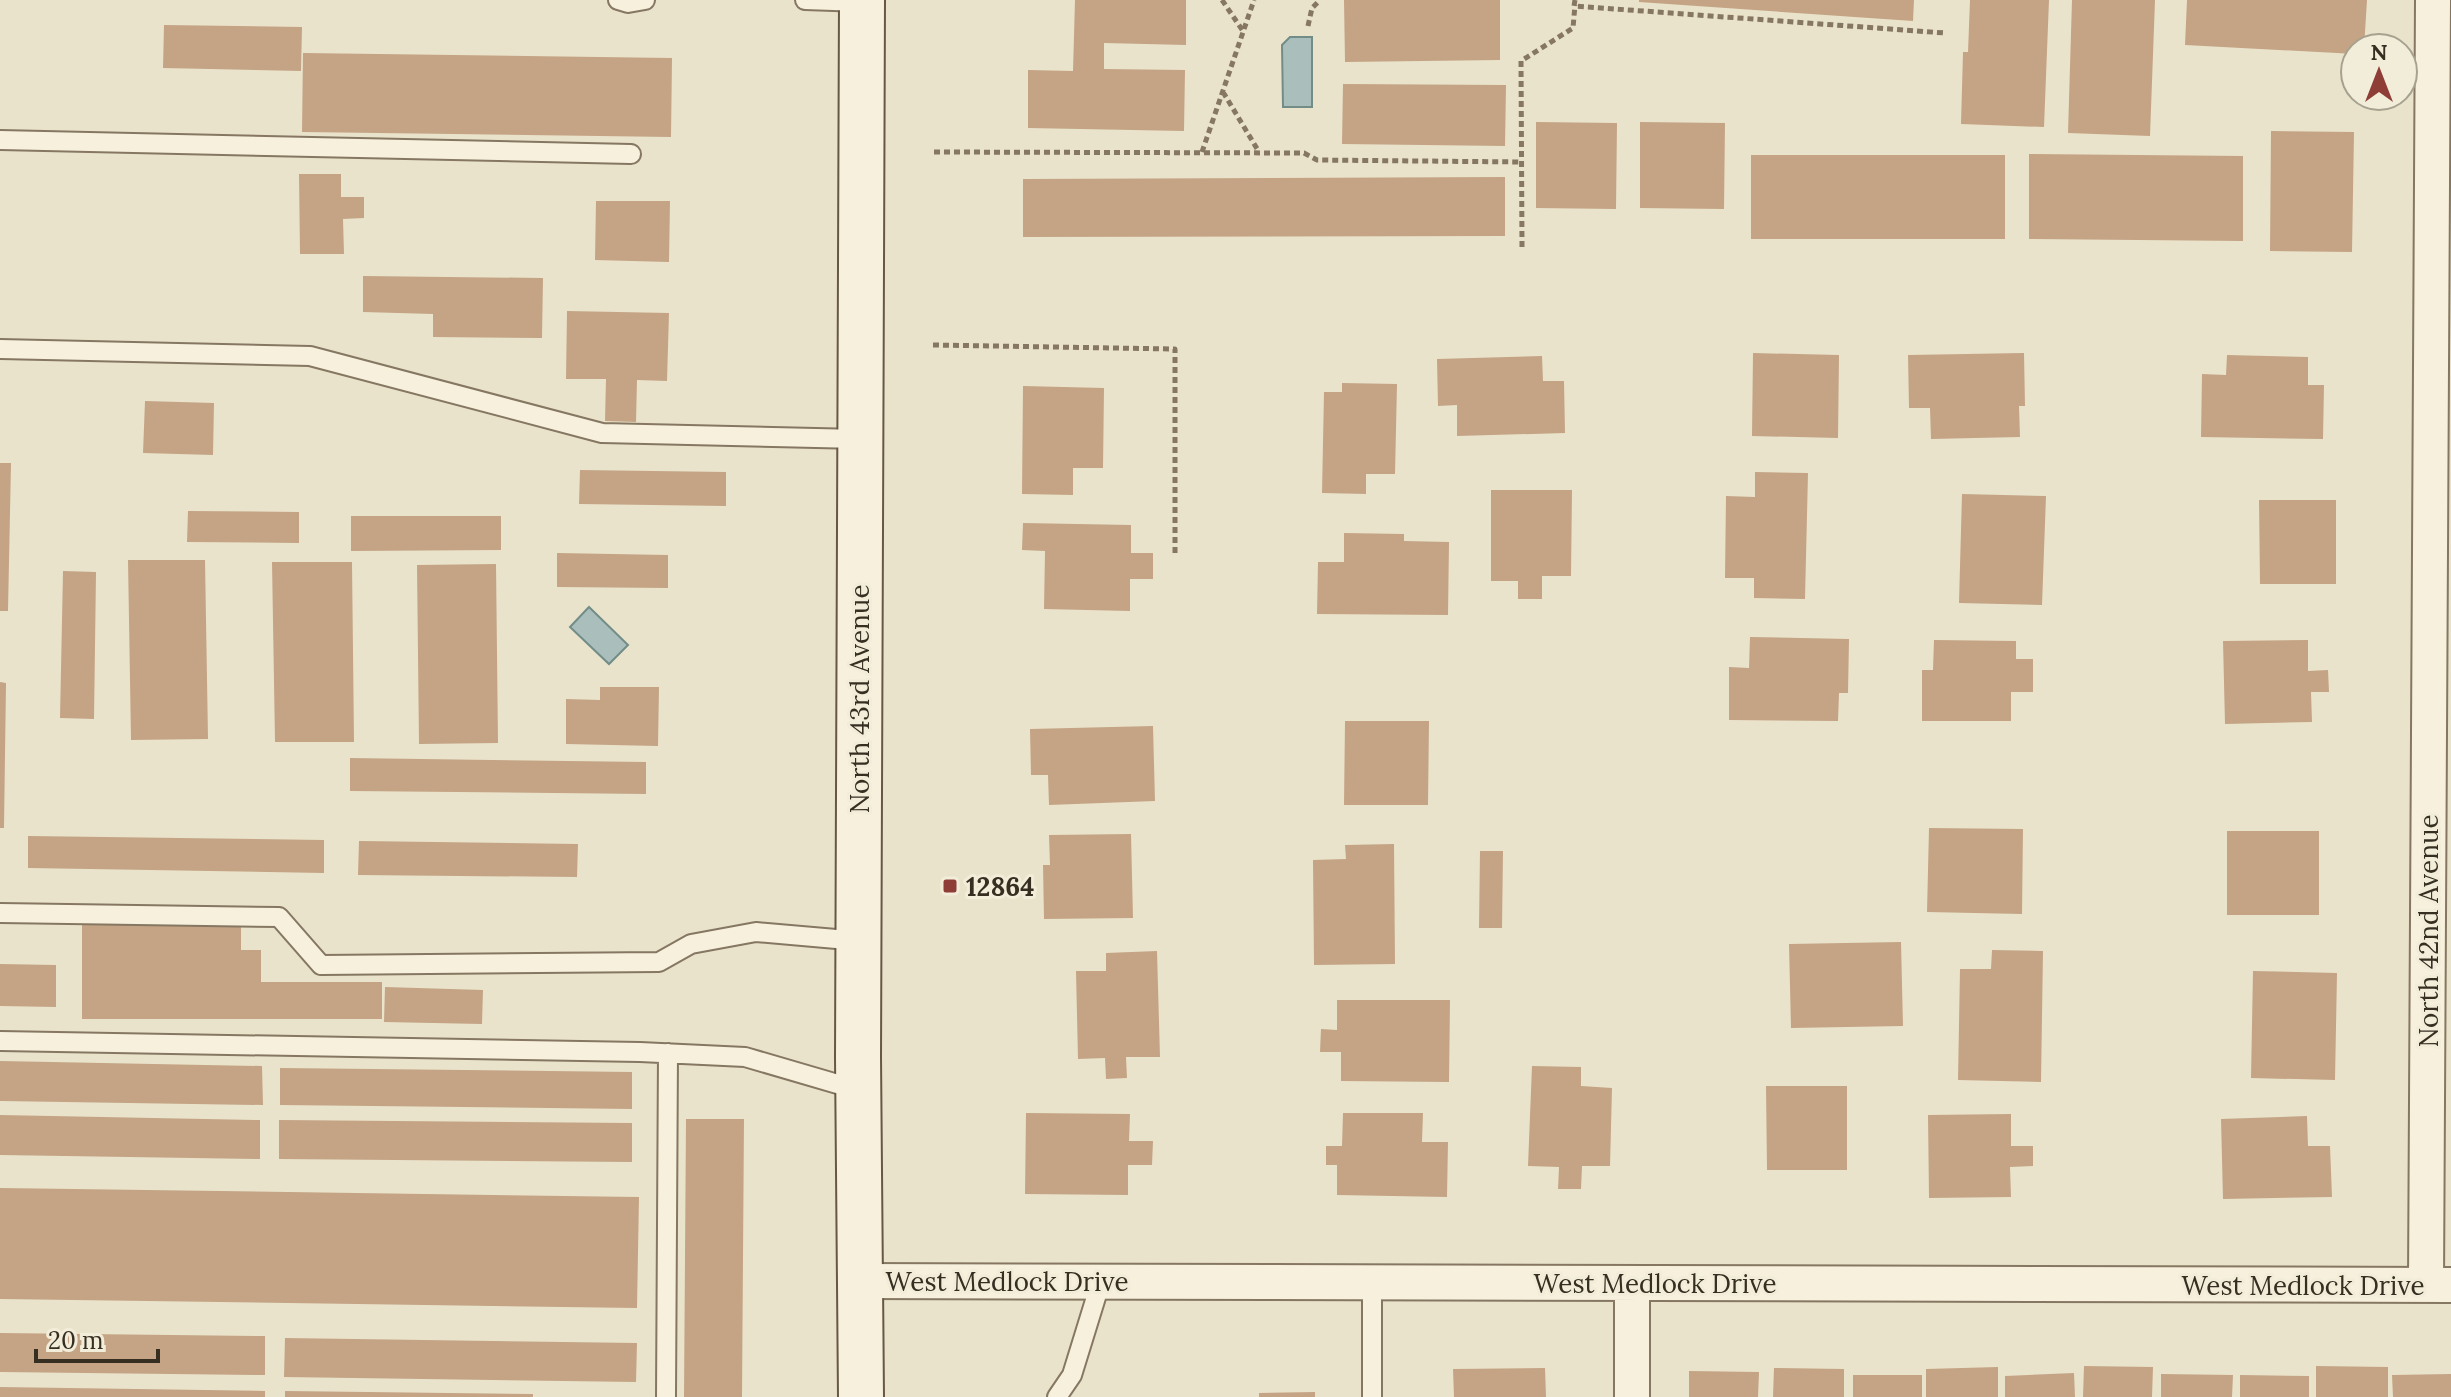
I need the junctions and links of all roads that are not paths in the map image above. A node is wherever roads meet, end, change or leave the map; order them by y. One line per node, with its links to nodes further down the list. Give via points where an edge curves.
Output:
1 (618, 0): 2 (lane)
2 (645, 0)
3 (805, 0): 5 (lane)
4 (2433, 0): 8 (street, North 42nd Avenue)
5 (862, 1): 11 (main road, North 43rd Avenue)
6 (0, 140): 7 (lane)
7 (631, 154)
8 (2442, 174): 10 (street, North 42nd Avenue)
9 (0, 349): 11 (lane, via 310,356 602,433)
10 (2441, 435): 14 (street, North 42nd Avenue)
11 (859, 439): 13 (main road, North 43rd Avenue)
12 (0, 913): 13 (lane, via 279,917 321,965 659,962 691,944 756,932)
13 (859, 941): 17 (main road, North 43rd Avenue)
14 (2439, 1014): 22 (street, North 42nd Avenue)
15 (0, 1041): 16 (lane)
16 (668, 1053): 17 (lane, via 745,1057); 23 (lane)
17 (858, 1090): 18 (main road, North 43rd Avenue)
18 (858, 1281): 19 (street, West Medlock Drive); 24 (main road, North 43rd Avenue)
19 (1101, 1281): 20 (street, West Medlock Drive); 25 (lane, via 1072,1375)
20 (1372, 1281): 21 (street, West Medlock Drive); 26 (lane)
21 (1632, 1283): 22 (street, West Medlock Drive); 27 (street)
22 (2439, 1285)
23 (666, 1397)
24 (861, 1397)
25 (1057, 1397)
26 (1372, 1397)
27 (1632, 1397)

